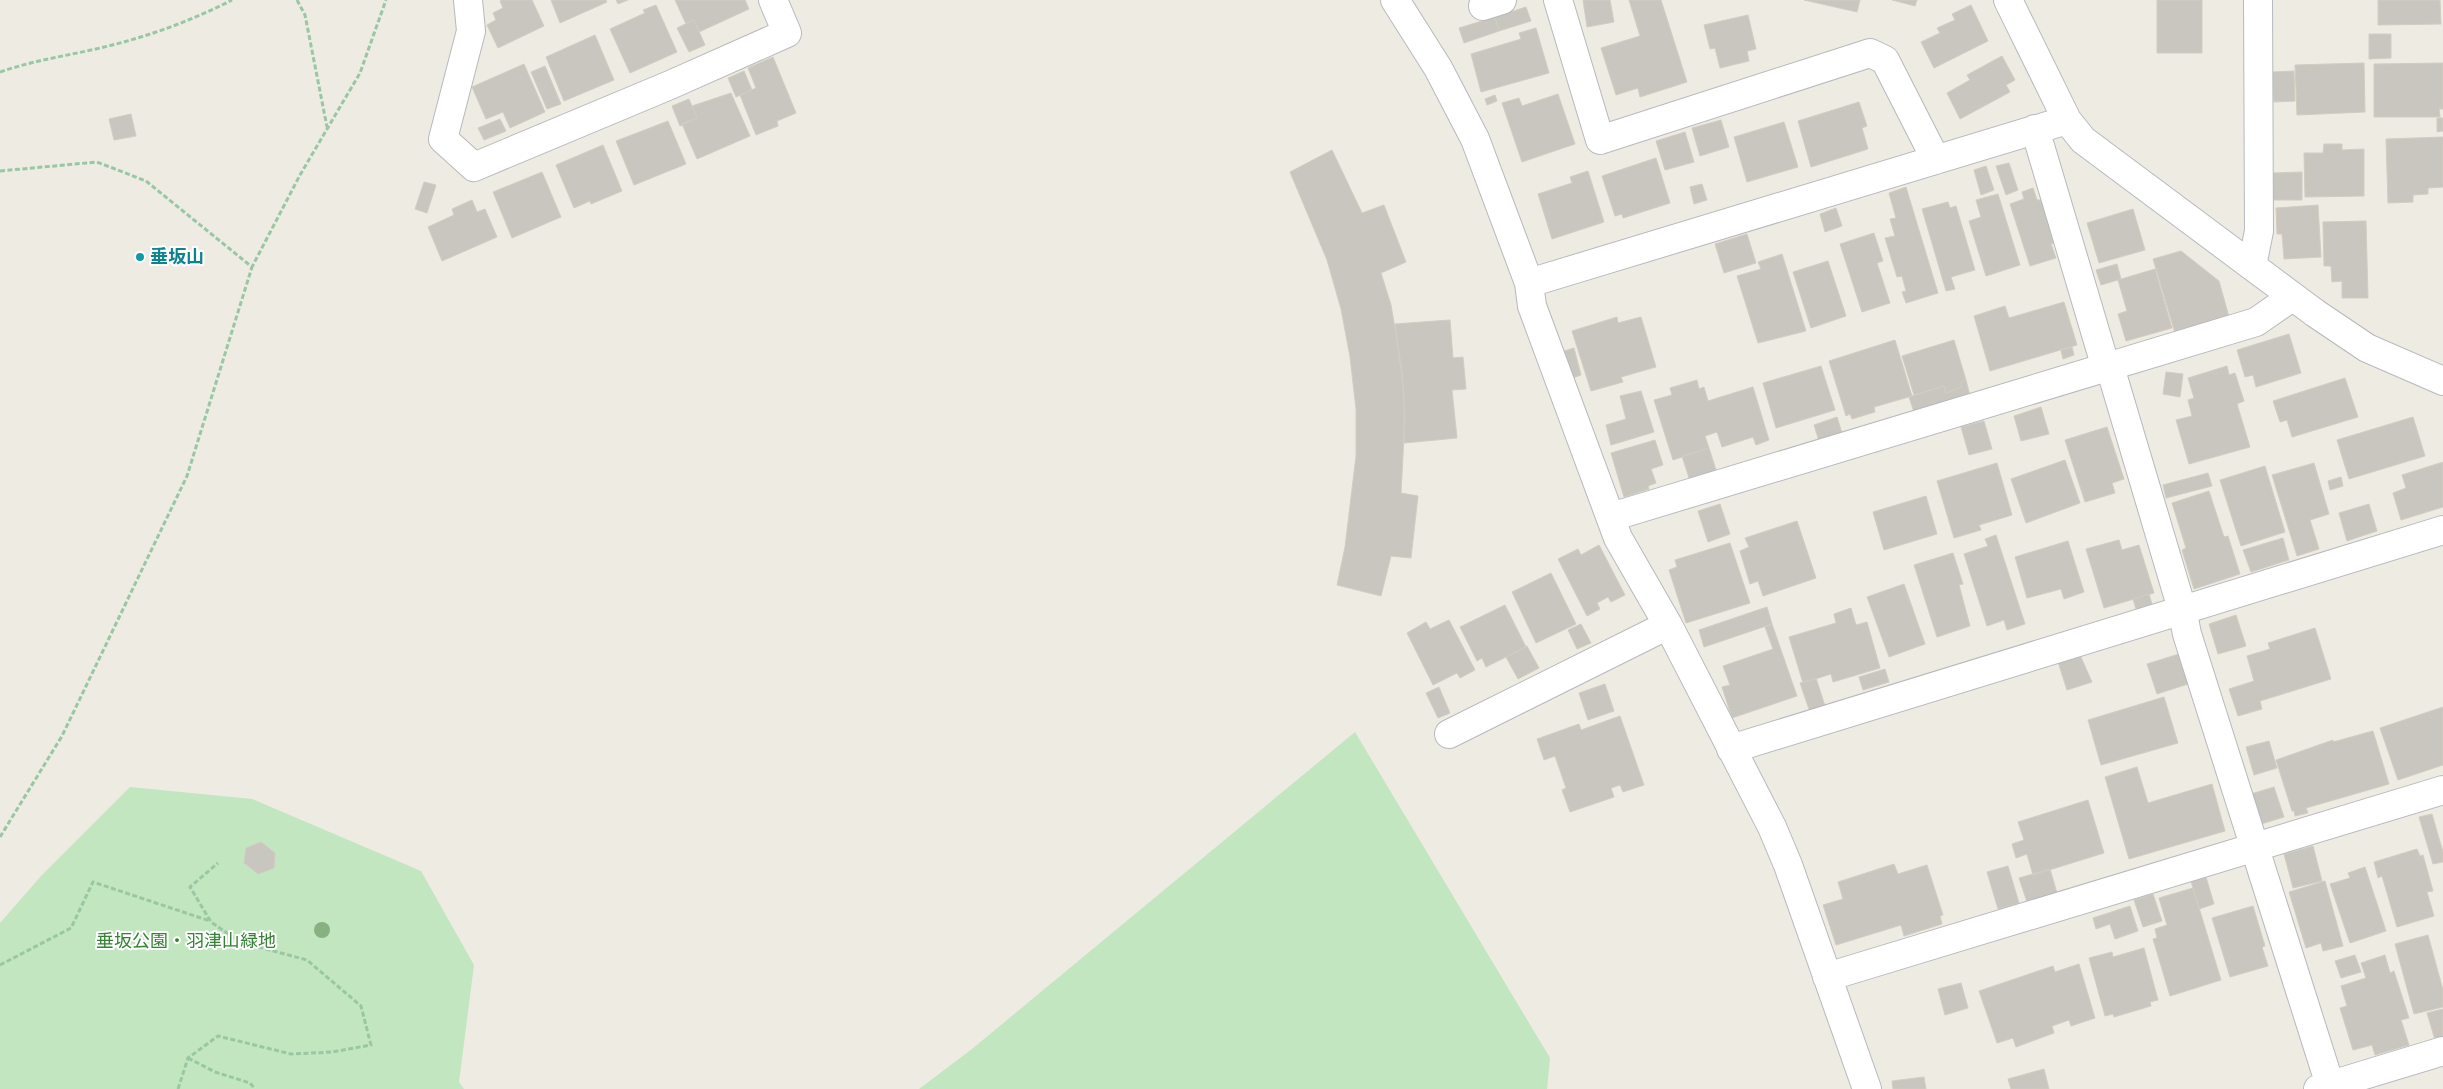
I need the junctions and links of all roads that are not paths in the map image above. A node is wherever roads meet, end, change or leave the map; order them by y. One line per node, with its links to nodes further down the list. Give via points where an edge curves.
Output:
1 (468, 0): 2 (street, via 471,31 442,139 474,167 670,86 786,33)
2 (773, 0)
3 (1395, 0): 11 (street, via 1438,68 1475,139)
4 (1558, 0): 9 (street, via 1600,140 1870,53 1885,60)
5 (2008, 0): 7 (street)
6 (2258, 0): 10 (street, via 2259,231)
7 (2067, 120): 8 (street); 10 (street, via 2083,140)
8 (2035, 129): 9 (street); 13 (street)
9 (1936, 160): 11 (street)
10 (2252, 266): 12 (street)
11 (1529, 283): 15 (street, via 1532,306)
12 (2292, 296): 13 (street, via 2256,322); 14 (street, via 2367,348)
13 (2108, 368): 15 (street); 17 (street)
14 (2443, 381)
15 (1611, 517): 18 (street, via 1618,538)
16 (2443, 530): 17 (street)
17 (2182, 609): 20 (street); 22 (street, via 2187,634)
18 (1668, 625): 19 (street); 20 (street)
19 (1449, 734)
20 (1731, 749): 23 (street, via 1788,865)
21 (2443, 790): 22 (street)
22 (2256, 847): 23 (street); 25 (street)
23 (1827, 977): 26 (street)
24 (2443, 1051): 25 (street)
25 (2325, 1088)
26 (1867, 1089)

